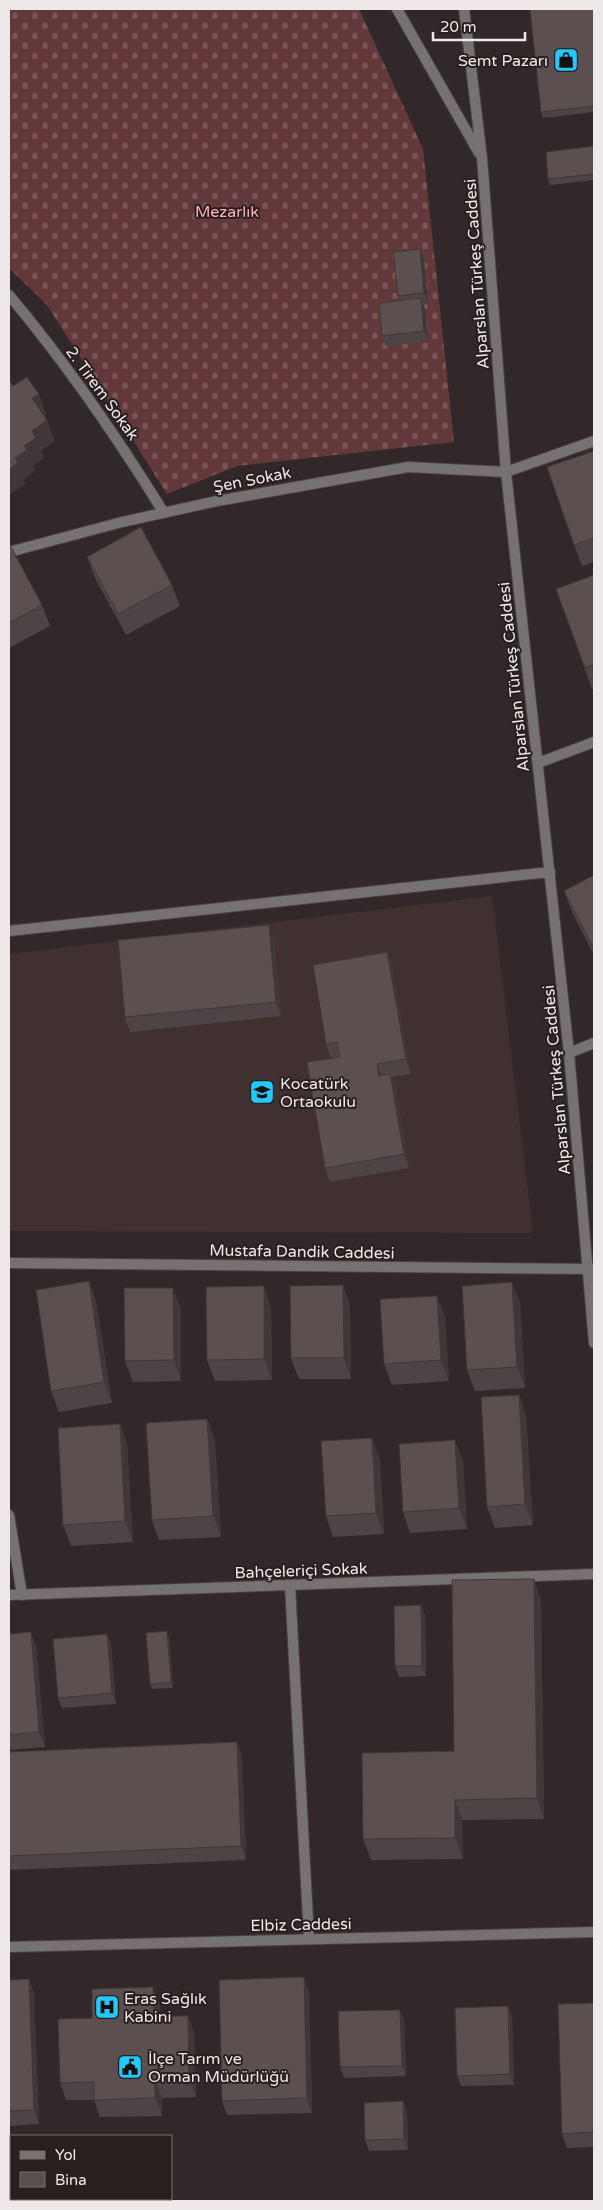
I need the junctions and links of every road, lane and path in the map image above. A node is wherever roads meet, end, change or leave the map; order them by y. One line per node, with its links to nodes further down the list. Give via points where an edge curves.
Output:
1 (397, 9): 3 (street)
2 (464, 9): 3 (street, Alparslan Türkeş Caddesi)
3 (482, 158): 6 (street, Alparslan Türkeş Caddesi)
4 (9, 295): 7 (street, 2. Tirem Sokak, via 86,393)
5 (594, 441): 6 (street)
6 (506, 472): 7 (street, Şen Sokak, via 408,466); 10 (street, Alparslan Türkeş Caddesi)
7 (164, 513): 8 (street, Şen Sokak)
8 (9, 552)
9 (594, 742): 10 (street)
10 (538, 763): 11 (street, Alparslan Türkeş Caddesi)
11 (550, 872): 12 (street); 14 (street, Alparslan Türkeş Caddesi)
12 (9, 931)
13 (594, 1043): 14 (street)
14 (569, 1052): 16 (street, Alparslan Türkeş Caddesi)
15 (9, 1264): 16 (street, Mustafa Dandik Caddesi)
16 (591, 1269): 17 (street, Alparslan Türkeş Caddesi)
17 (594, 1342)
18 (9, 1515): 22 (street)
19 (594, 1574): 20 (street, Bahçeleriçi Sokak)
20 (290, 1585): 22 (street, Bahçeleriçi Sokak); 24 (street)
21 (9, 1595): 22 (street, Bahçeleriçi Sokak)
22 (22, 1595)
23 (594, 1932): 24 (street, Elbiz Caddesi)
24 (309, 1939): 25 (street, Elbiz Caddesi)
25 (9, 1946)

